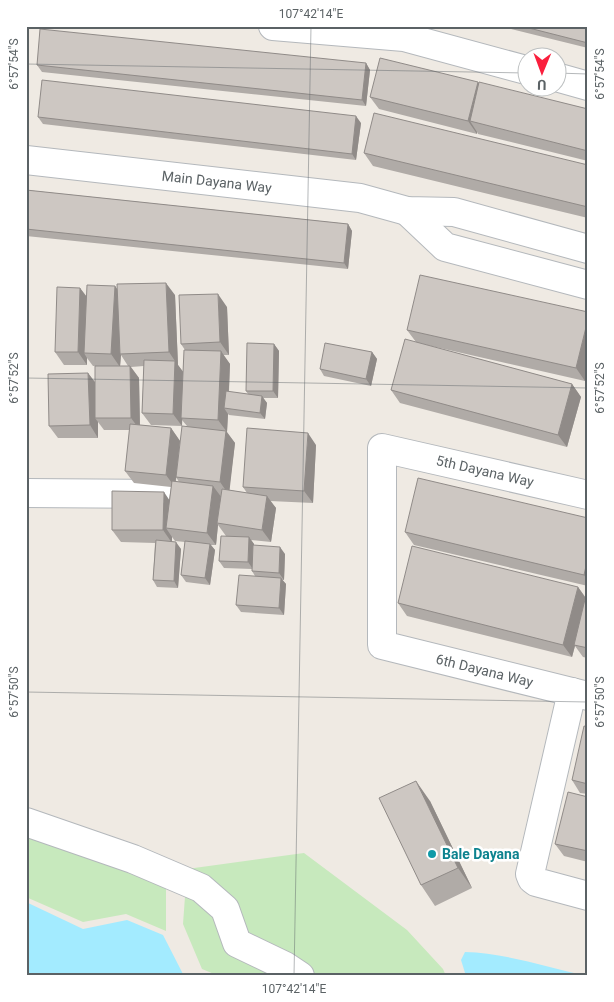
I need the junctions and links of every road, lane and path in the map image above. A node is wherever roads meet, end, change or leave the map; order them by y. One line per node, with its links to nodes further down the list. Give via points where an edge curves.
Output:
1 (273, 26): 2 (street, via 404,37)
2 (516, 67)
3 (566, 80): 4 (street)
4 (588, 86)
5 (26, 160): 6 (street, Main Dayana Way, via 360,198)
6 (407, 211): 7 (street, Main Dayana Way, via 454,212); 8 (street, Main Dayana Way, via 445,247)
7 (588, 249)
8 (588, 285)
9 (26, 493): 10 (street)
10 (166, 494)
11 (588, 495): 12 (street, 5th Dayana Way, via 382,448)
12 (382, 646): 13 (street, 6th Dayana Way)
13 (580, 694): 15 (street, via 530,874 536,882)
14 (26, 822): 16 (street, via 133,859 201,888 225,909 237,943)
15 (588, 896)
16 (300, 976)

